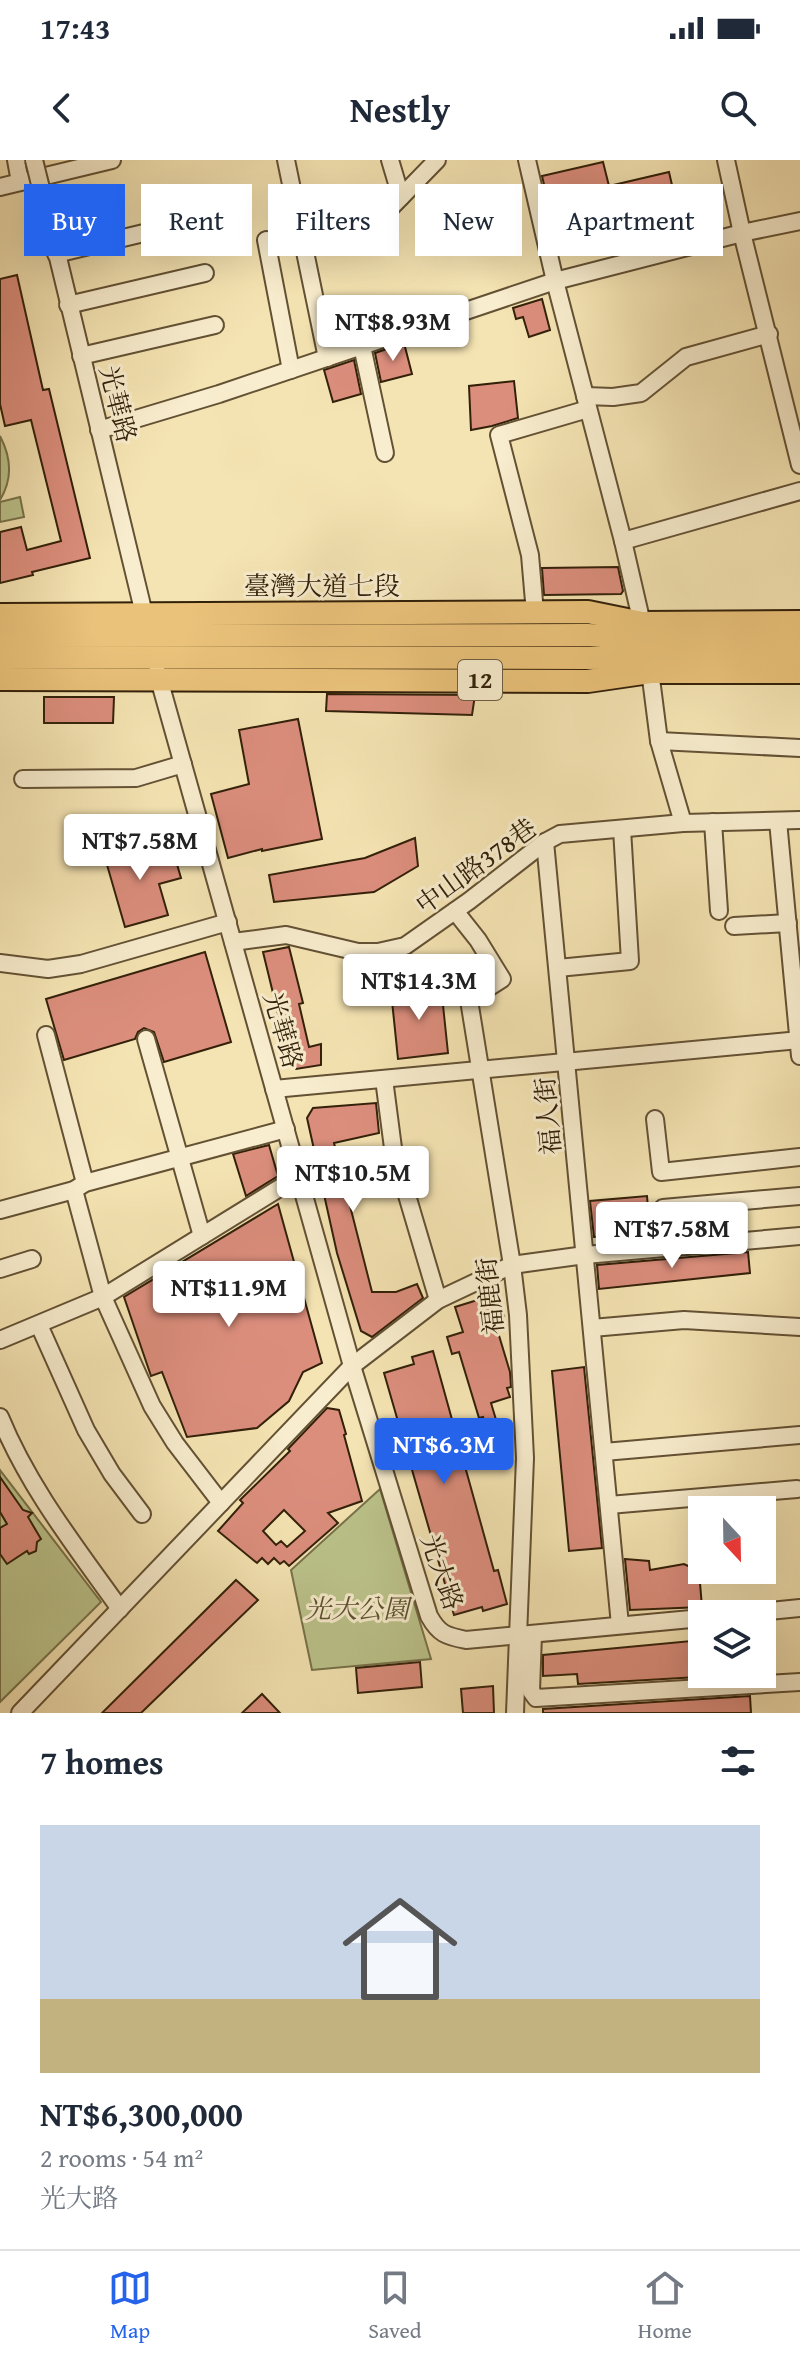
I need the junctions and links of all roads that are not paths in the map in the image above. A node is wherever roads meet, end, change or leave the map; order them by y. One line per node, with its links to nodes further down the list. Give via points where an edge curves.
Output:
1 (16, 160): 10 (street)
2 (34, 160): 11 (street, 光華路, bridge)
3 (112, 160): 9 (street)
4 (286, 160): 25 (street)
5 (390, 160): 13 (street)
6 (437, 160): 13 (street)
7 (527, 160): 19 (street)
8 (726, 160): 15 (street)
9 (50, 167): 10 (street)
10 (20, 182): 12 (street)
11 (40, 184)
12 (0, 187)
13 (401, 197)
14 (800, 221): 15 (street)
15 (742, 233): 19 (street); 22 (street)
16 (266, 240): 26 (street)
17 (57, 256): 20 (street, 光華路)
18 (205, 273): 20 (street)
19 (555, 281): 23 (street); 27 (street)
20 (68, 305): 24 (street, 光華路)
21 (215, 325): 24 (street)
22 (769, 334): 27 (street, via 686,357 641,393); 30 (street)
23 (362, 346): 25 (street); 29 (street)
24 (81, 356): 28 (street, 光華路)
25 (327, 358): 26 (street)
26 (291, 370): 28 (street)
27 (587, 403): 32 (street); 33 (street, via 499,435 530,555)
28 (99, 430): 38 (street, 光華路)
29 (385, 453)
30 (800, 465)
31 (800, 491): 32 (street)
32 (623, 541): 39 (street)
33 (535, 613): 38 (main road, 臺灣大道七段 / 12); 39 (main road, 臺灣大道七段 / 12, via 588,612)
34 (0, 615): 38 (main road, 臺灣大道七段 / 12)
35 (800, 622): 39 (main road, 臺灣大道七段 / 12)
36 (0, 636): 38 (main road, 臺灣大道七段 / 12)
37 (800, 639): 39 (main road, 12)
38 (151, 646): 39 (main road, 臺灣大道七段 / 12, via 588,658); 39 (main road, 臺灣大道七段 / 12, via 588,635); 39 (main road, 臺灣大道七段 / 12, via 588,681); 41 (main road, 臺灣大道七段 / 12); 43 (main road, via 129,678); 46 (street, 光華路)
39 (646, 648): 40 (main road, 12); 42 (main road, 臺灣大道七段 / 12); 44 (street)
40 (800, 655)
41 (0, 657)
42 (800, 672)
43 (0, 679)
44 (659, 741): 45 (street); 51 (street)
45 (800, 748)
46 (183, 764): 47 (street, via 136,778); 58 (street, 光華路)
47 (23, 779)
48 (800, 820): 49 (street, 中山路378巷)
49 (778, 821): 50 (street, 中山路378巷); 54 (street)
50 (713, 822): 51 (street, 中山路378巷); 57 (street)
51 (683, 823): 52 (street, 中山路378巷)
52 (622, 829): 53 (street, 中山路378巷, via 560,834); 63 (street, via 630,961)
53 (545, 842): 56 (street, 中山路378巷); 63 (street, 福人街)
54 (781, 850): 55 (street); 59 (street)
55 (800, 850)
56 (455, 911): 61 (street, 中山路378巷, via 405,946 378,952 286,935); 68 (street, 福鹿街, via 502,979 469,1000)
57 (719, 911)
58 (228, 922): 61 (street, 光華路); 62 (street, via 81,964 48,969)
59 (788, 923): 60 (street); 66 (street)
60 (734, 926)
61 (233, 942): 70 (street, 光華路)
62 (0, 963)
63 (558, 968): 67 (street, 福人街)
64 (46, 1035): 76 (street)
65 (146, 1039): 74 (street)
66 (799, 1046): 67 (street)
67 (567, 1062): 68 (street); 82 (street, 福人街)
68 (479, 1070): 69 (street); 84 (street, 福鹿街)
69 (384, 1079): 70 (street); 87 (street, via 393,1148)
70 (274, 1089): 72 (street, 光華路)
71 (655, 1119): 73 (street, via 661,1172)
72 (286, 1129): 74 (street); 75 (street, 光華路)
73 (800, 1157)
74 (180, 1158): 76 (street); 80 (street)
75 (299, 1176): 80 (street); 92 (street, 光華路)
76 (80, 1186): 79 (street); 86 (street)
77 (800, 1196): 78 (street)
78 (663, 1208)
79 (0, 1210)
80 (202, 1236): 86 (street)
81 (800, 1236): 82 (street)
82 (585, 1255): 84 (street); 90 (street, 福人街)
83 (32, 1259): 85 (street)
84 (512, 1265): 87 (street); 106 (street, 福鹿街, via 525,1458)
85 (0, 1269)
86 (103, 1297): 88 (street); 98 (street, via 152,1406)
87 (438, 1300): 92 (street)
88 (39, 1325): 91 (street); 100 (street, via 86,1430)
89 (800, 1327): 90 (street, via 684,1320)
90 (592, 1328): 96 (street, 福人街)
91 (0, 1340)
92 (352, 1366): 98 (street); 106 (street, 光大路, via 437,1630 466,1640)
93 (0, 1417): 94 (street)
94 (3, 1435): 102 (street)
95 (800, 1435): 96 (street)
96 (604, 1452): 99 (street, 福人街)
97 (797, 1489): 99 (street)
98 (221, 1503): 102 (street)
99 (609, 1505): 105 (street, 福人街)
100 (142, 1514)
101 (800, 1608): 103 (street)
102 (120, 1609): 108 (street)
103 (776, 1610)
104 (688, 1619): 105 (street, 光大路)
105 (620, 1625): 106 (street, 光大路)
106 (526, 1635): 107 (street, via 536,1698); 109 (street, 福鹿街)
107 (800, 1682)
108 (20, 1713)
109 (515, 1713)

